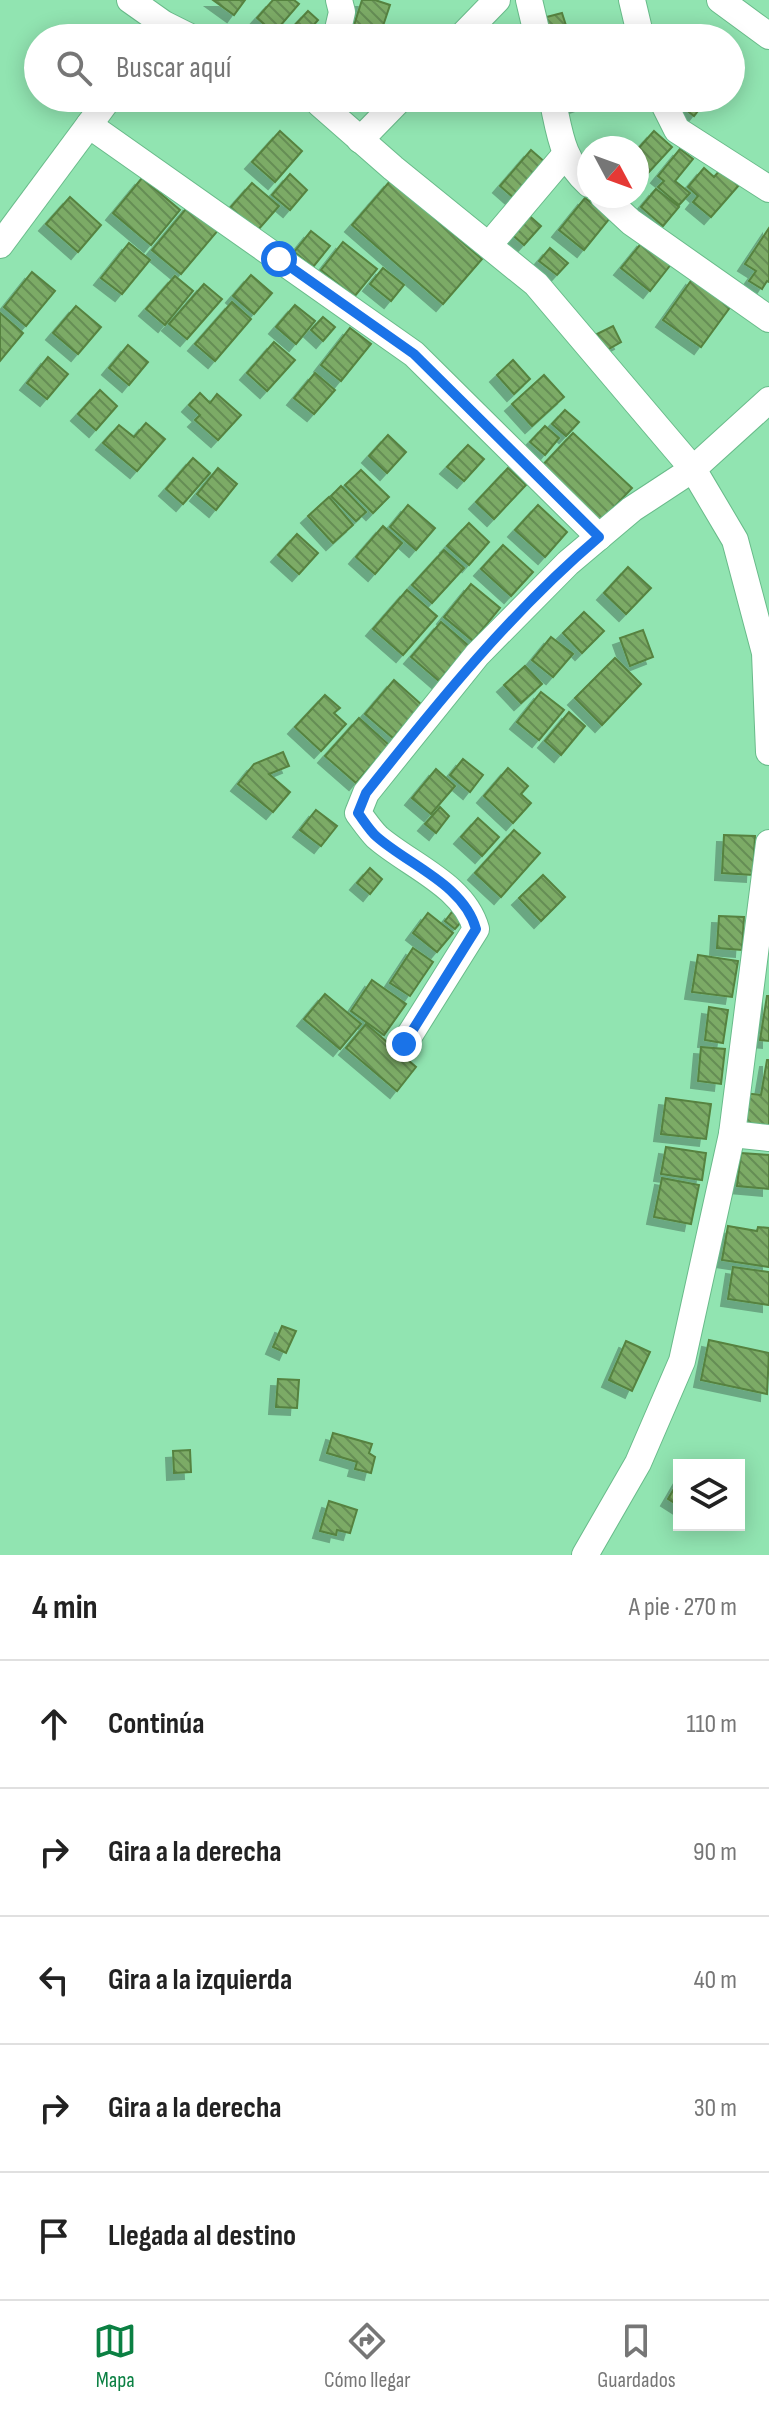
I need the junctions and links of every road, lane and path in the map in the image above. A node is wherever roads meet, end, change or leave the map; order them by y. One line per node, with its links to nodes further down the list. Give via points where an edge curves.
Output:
1 (130, 0): 7 (street)
2 (339, 0): 8 (street)
3 (497, 0): 9 (street)
4 (529, 0): 10 (street)
5 (632, 0): 11 (street)
6 (720, 0): 12 (street)
7 (152, 24)
8 (339, 24)
9 (474, 24)
10 (535, 24)
11 (638, 24)
12 (769, 36)
13 (99, 112): 18 (street)
14 (330, 112): 19 (street)
15 (387, 112): 19 (street)
16 (555, 112): 20 (street)
17 (668, 112): 22 (street, via 677,130)
18 (89, 125): 24 (street); 29 (street, via 414,354)
19 (360, 140): 25 (street)
20 (565, 155): 21 (street); 25 (street)
21 (577, 173)
22 (769, 189)
23 (616, 208): 26 (street)
24 (0, 245)
25 (489, 245): 28 (street, via 536,284)
26 (769, 319)
27 (769, 400): 28 (street)
28 (693, 469): 29 (street); 30 (street, via 739,554 765,653)
29 (599, 537): 33 (street, via 477,655 366,793 358,813 375,836 462,903 472,913 476,929)
30 (769, 752)
31 (769, 843): 32 (street)
32 (760, 984): 34 (street)
33 (404, 1044)
34 (732, 1134): 35 (street); 36 (street, via 682,1361 638,1463)
35 (769, 1138)
36 (585, 1555)

